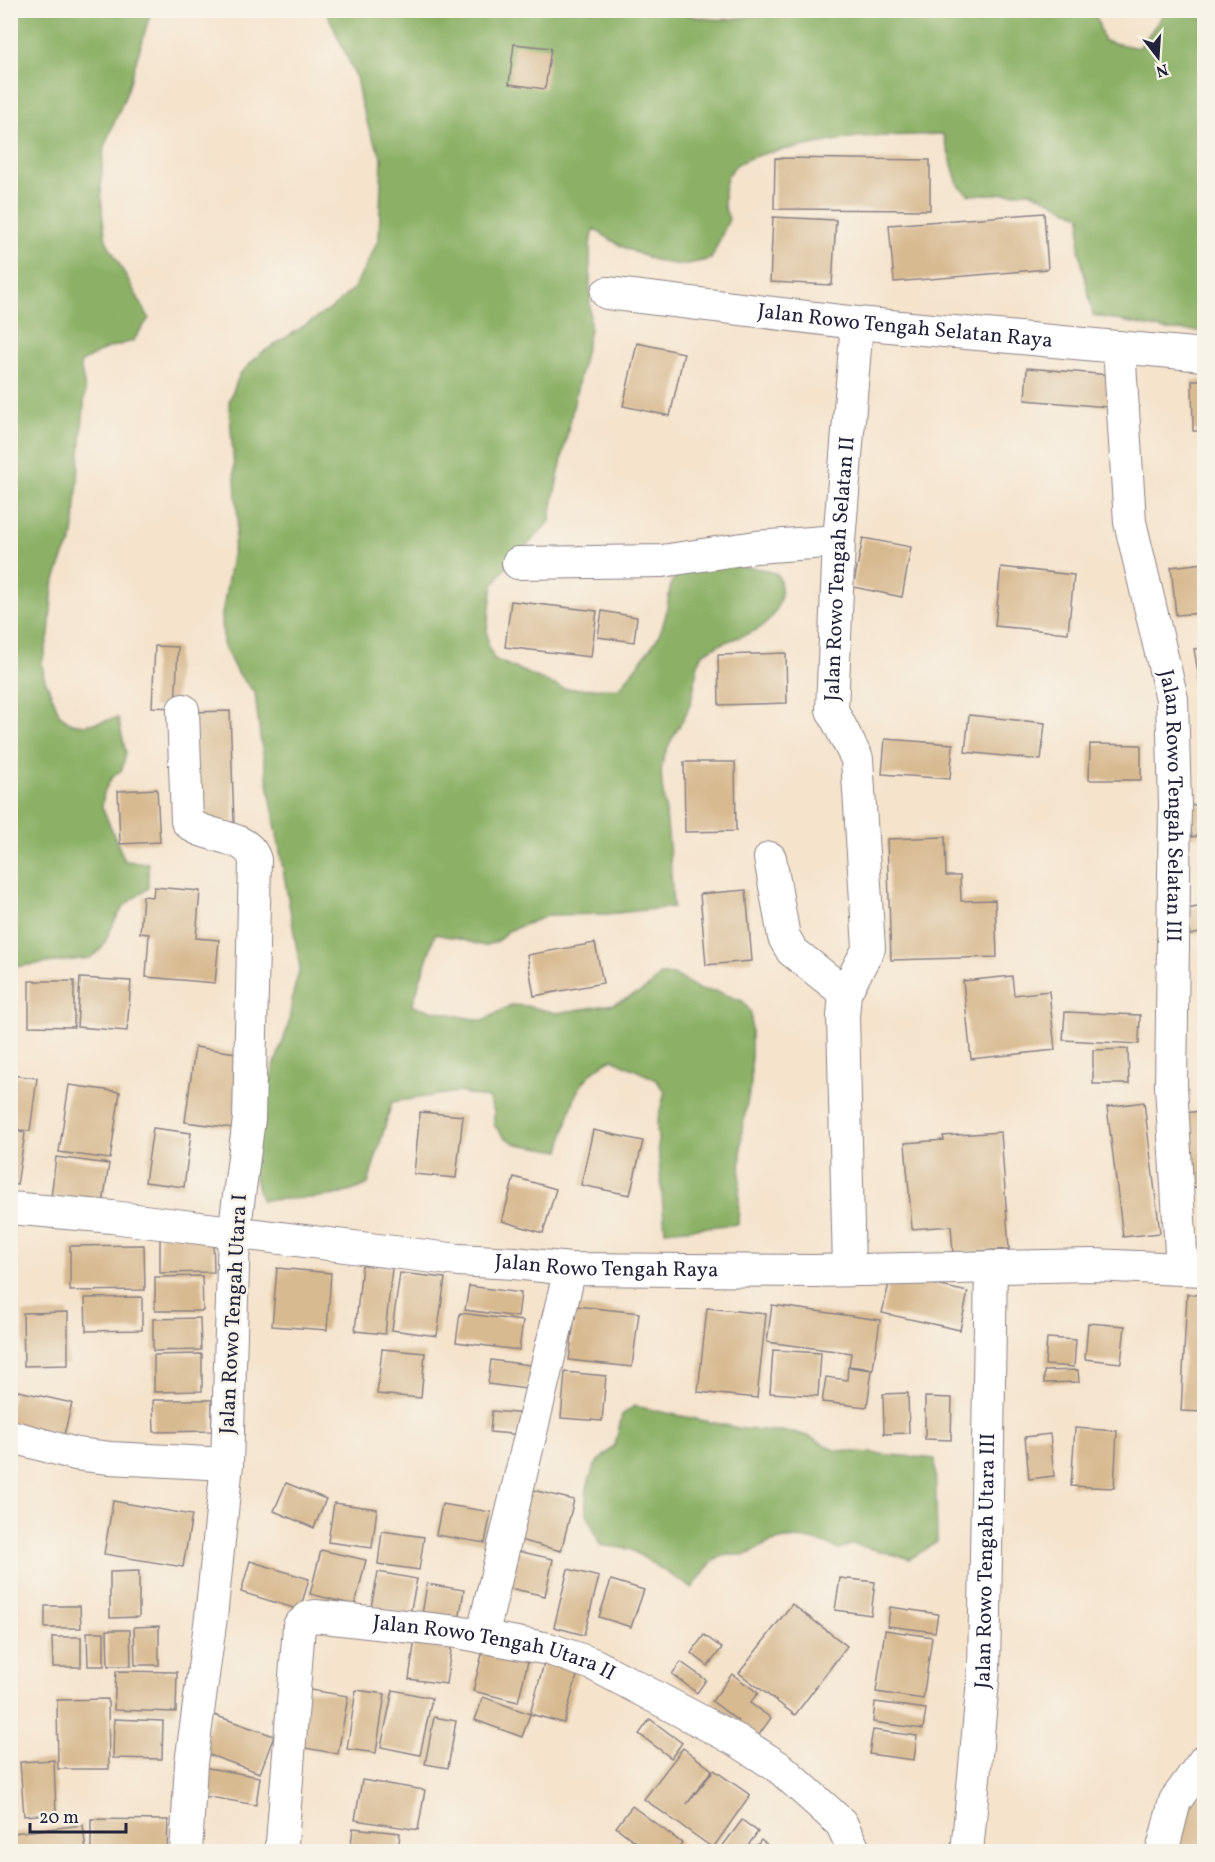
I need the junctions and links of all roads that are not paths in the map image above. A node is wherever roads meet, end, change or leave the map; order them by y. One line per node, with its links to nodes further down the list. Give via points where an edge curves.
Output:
1 (607, 293): 2 (street, Jalan Rowo Tengah Selatan Raya)
2 (857, 324): 3 (street, Jalan Rowo Tengah Selatan Raya); 5 (street, Jalan Rowo Tengah Selatan II)
3 (1119, 347): 4 (street, Jalan Rowo Tengah Selatan Raya); 15 (street, Jalan Rowo Tengah Selatan III, via 1130,522 1172,699 1175,804 1171,1086)
4 (1204, 355)
5 (839, 541): 6 (street, via 756,547 662,561); 9 (street, Jalan Rowo Tengah Selatan II, via 832,710 856,759 869,948)
6 (518, 563)
7 (183, 710): 11 (street, Jalan Rowo Tengah Utara I, via 187,821 248,847 255,860 249,1119)
8 (770, 858): 9 (street, via 784,937 792,951)
9 (844, 993): 14 (street, Jalan Rowo Tengah Selatan II)
10 (10, 1208): 11 (street, Jalan Rowo Tengah Raya)
11 (234, 1233): 13 (street, Jalan Rowo Tengah Raya); 17 (street, Jalan Rowo Tengah Utara I)
12 (991, 1267): 14 (street, Jalan Rowo Tengah Raya); 15 (street, Jalan Rowo Tengah Raya, via 1093,1265); 23 (street, Jalan Rowo Tengah Utara III, via 984,1670)
13 (570, 1269): 14 (street, Jalan Rowo Tengah Raya); 18 (street)
14 (849, 1270)
15 (1193, 1270)
16 (10, 1436): 17 (street, via 76,1454)
17 (227, 1464): 20 (street, Jalan Rowo Tengah Utara I, via 191,1764)
18 (482, 1637): 21 (street, Jalan Rowo Tengah Utara II, via 315,1616 303,1621 299,1626); 22 (street, Jalan Rowo Tengah Utara II, via 549,1649 593,1664 738,1741 780,1768 841,1823)
19 (1204, 1761): 24 (street, via 1175,1801)
20 (186, 1851)
21 (279, 1851)
22 (855, 1851)
23 (967, 1851)
24 (1162, 1851)

